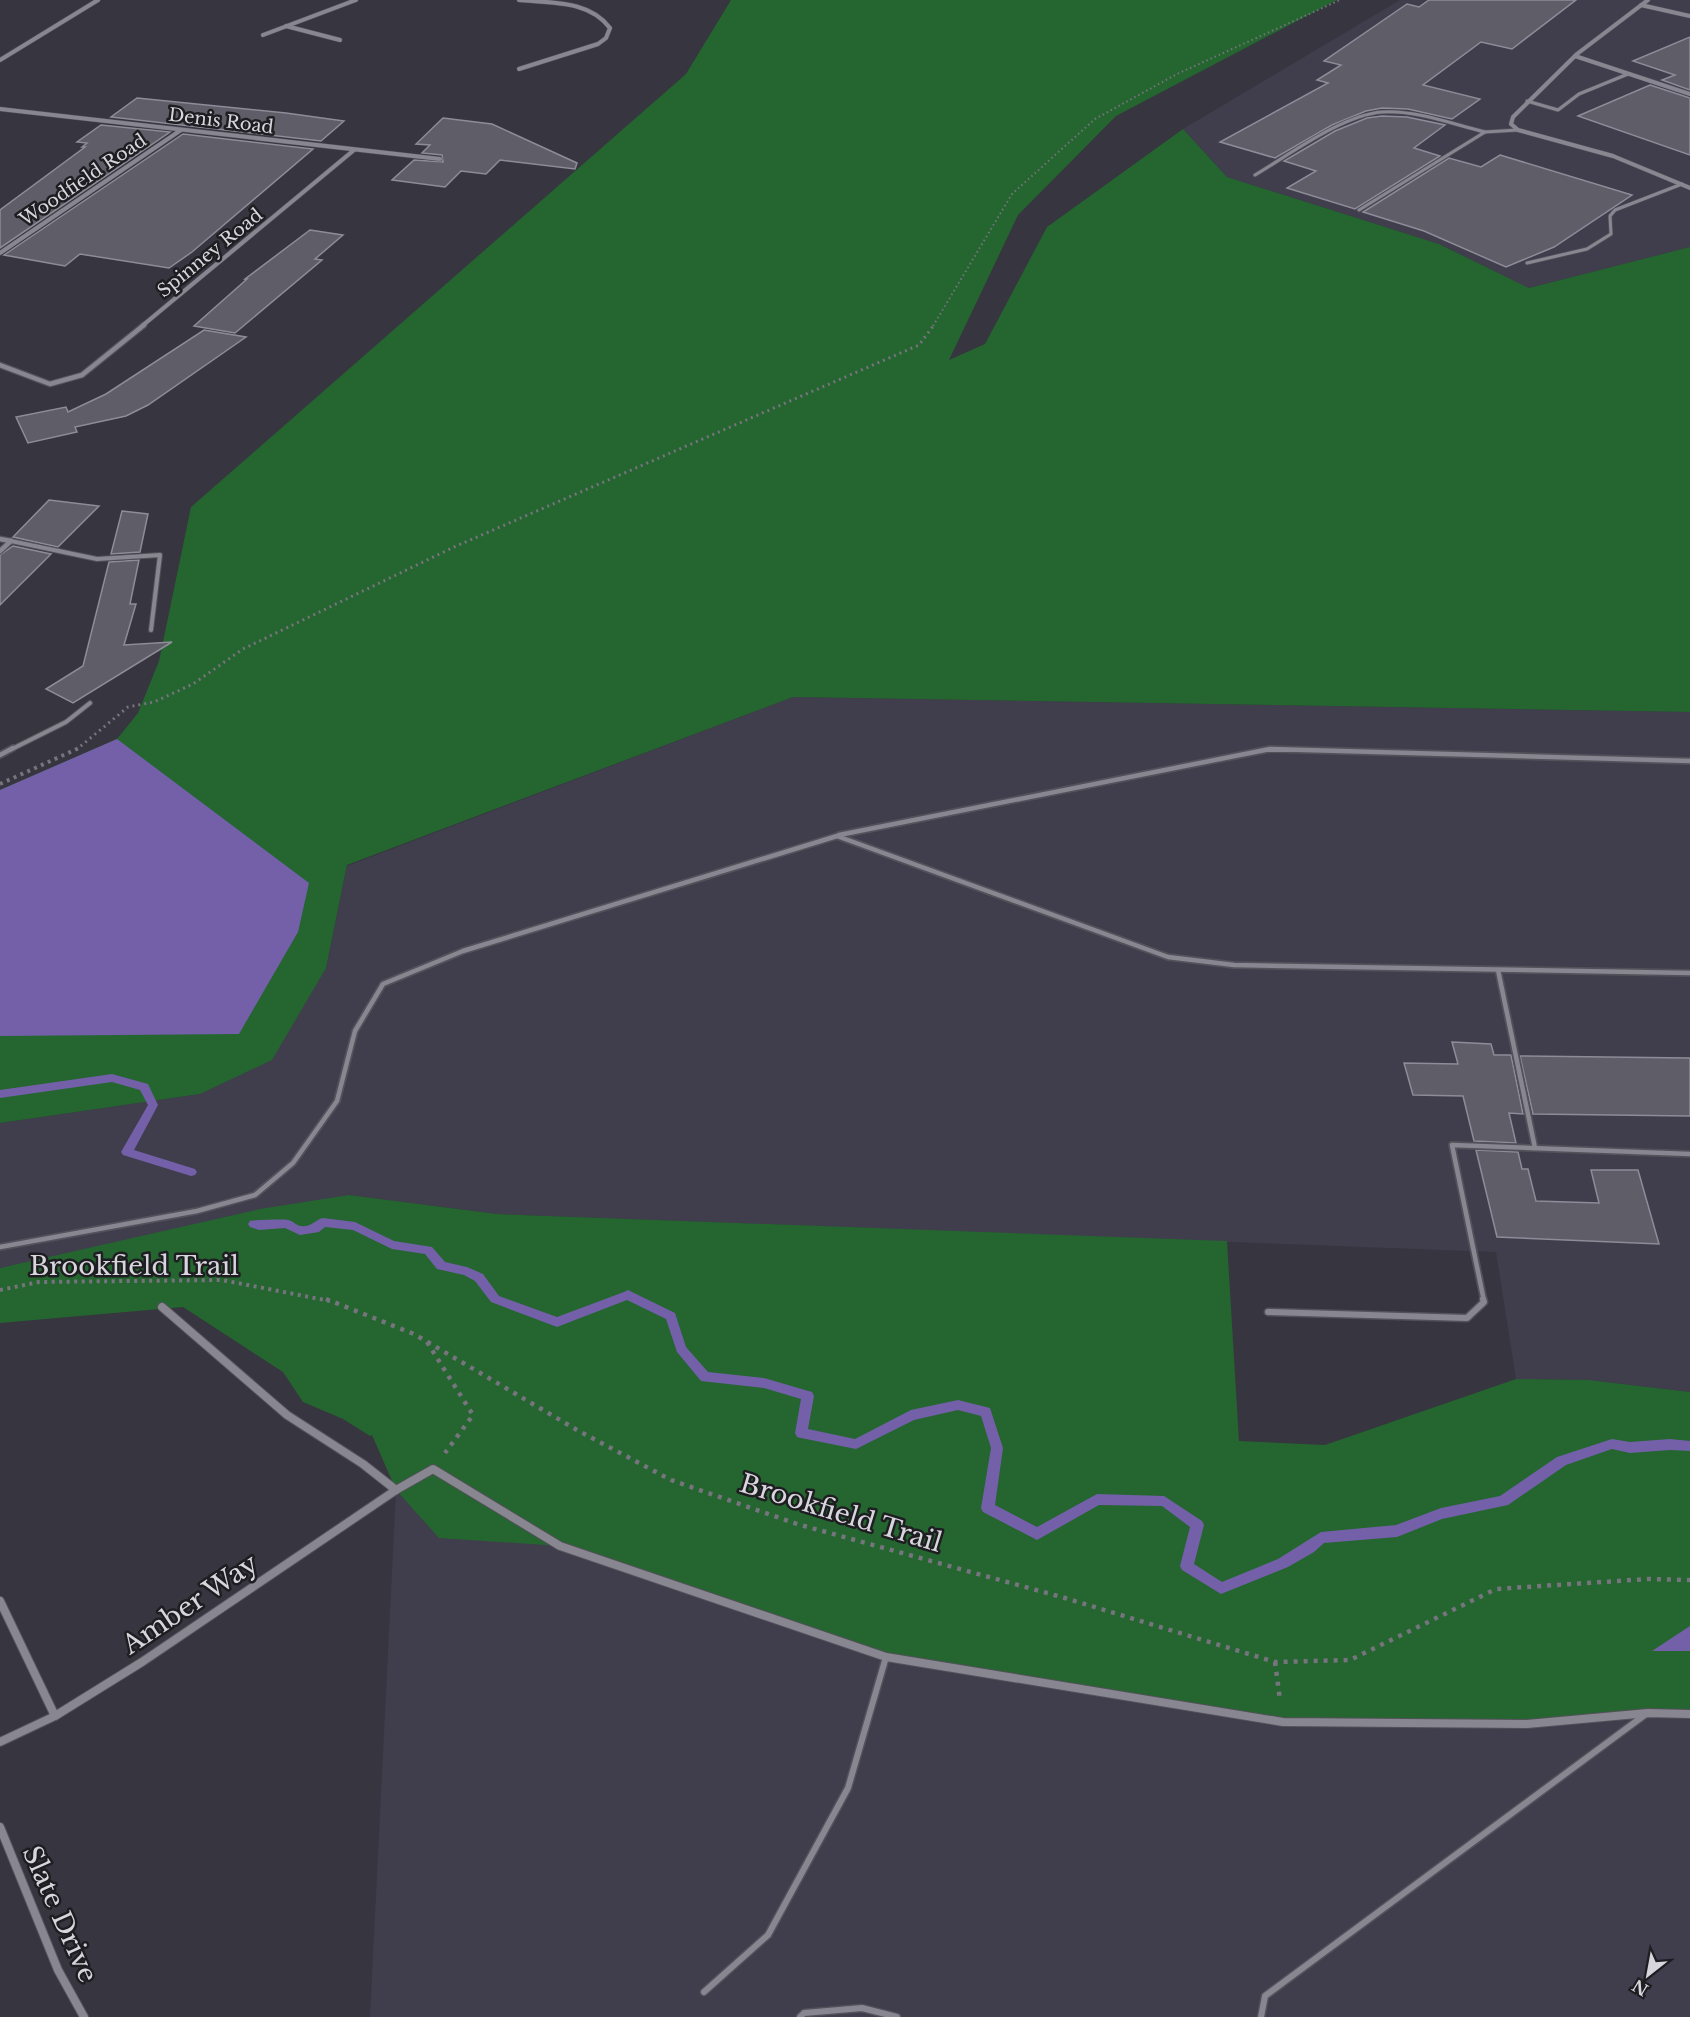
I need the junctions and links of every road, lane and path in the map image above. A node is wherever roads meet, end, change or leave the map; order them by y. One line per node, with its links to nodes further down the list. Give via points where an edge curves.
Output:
1 (98, 0): 12 (street)
2 (356, 0): 8 (street)
3 (519, 0): 13 (street, via 591,9 605,17 610,28 598,44)
4 (1340, 0): 34 (path, via 1177,74 1095,119 1012,194 919,345 454,547 243,648 193,684)
5 (1648, 0): 6 (street)
6 (1641, 5): 7 (street); 11 (street)
7 (1690, 16)
8 (286, 26): 9 (street); 10 (street)
9 (263, 36)
10 (340, 40)
11 (1575, 56): 14 (street); 16 (street)
12 (0, 60)
13 (519, 69)
14 (1628, 74): 15 (street); 16 (lane, via 1579,94 1558,110)
15 (1690, 94)
16 (1527, 100): 19 (street, via 1513,117 1511,124)
17 (0, 109): 18 (street, Denis Road)
18 (182, 130): 21 (street, Denis Road); 27 (street, Woodfield Road)
19 (1518, 130): 20 (lane); 24 (street, via 1612,156)
20 (1485, 132): 23 (lane, via 1408,114 1360,115); 26 (lane)
21 (354, 150): 22 (street, Denis Road); 29 (street, Spinney Road, via 82,375 50,384)
22 (440, 159)
23 (1255, 175)
24 (1682, 184): 25 (street); 28 (lane, via 1615,210 1610,216 1611,234 1587,249)
25 (1690, 188)
26 (1359, 210)
27 (0, 253)
28 (1527, 263)
29 (0, 365)
30 (0, 539): 31 (street)
31 (11, 541): 32 (street); 33 (lane, via 97,559 160,555)
32 (0, 551)
33 (151, 630)
34 (154, 702): 38 (path, via 128,706 80,748)
35 (90, 703): 36 (lane, via 66,722)
36 (0, 754)
37 (1690, 761): 39 (lane, via 1270,749)
38 (0, 784)
39 (837, 836): 40 (lane, via 1168,957 1234,965); 44 (lane, via 463,951 383,984 355,1031 337,1101 293,1163 255,1194 197,1211)
40 (1498, 970): 41 (lane); 42 (lane)
41 (1690, 973)
42 (1535, 1148): 43 (lane); 47 (lane, via 1452,1145 1484,1302 1467,1318)
43 (1690, 1154)
44 (0, 1247)
45 (0, 1290): 48 (path, Brookfield Trail, via 39,1282 222,1280 320,1298)
46 (162, 1307): 50 (street, via 288,1415)
47 (1268, 1312)
48 (427, 1341): 49 (path, via 473,1415); 54 (path, Brookfield Trail, via 577,1430 671,1480 797,1524 1065,1598)
49 (433, 1470): 50 (street, Amber Way); 53 (street, via 560,1546)
50 (396, 1490): 57 (street, Amber Way)
51 (1690, 1580): 54 (path, Brookfield Trail, via 1496,1589 1350,1660)
52 (0, 1601): 57 (street)
53 (886, 1657): 58 (street); 61 (lane, via 848,1788 768,1935)
54 (1275, 1662): 58 (path)
55 (1648, 1713): 56 (street); 58 (street, via 1527,1724); 65 (lane, via 1264,1996)
56 (1690, 1714)
57 (56, 1716): 59 (street, Amber Way)
58 (1283, 1722)
59 (0, 1742)
60 (0, 1827): 62 (street, Slate Drive, via 58,1970)
61 (704, 1992)
62 (84, 2017)
63 (800, 2017): 64 (lane, via 804,2013 862,2008)
64 (897, 2017)
65 (1261, 2017)

